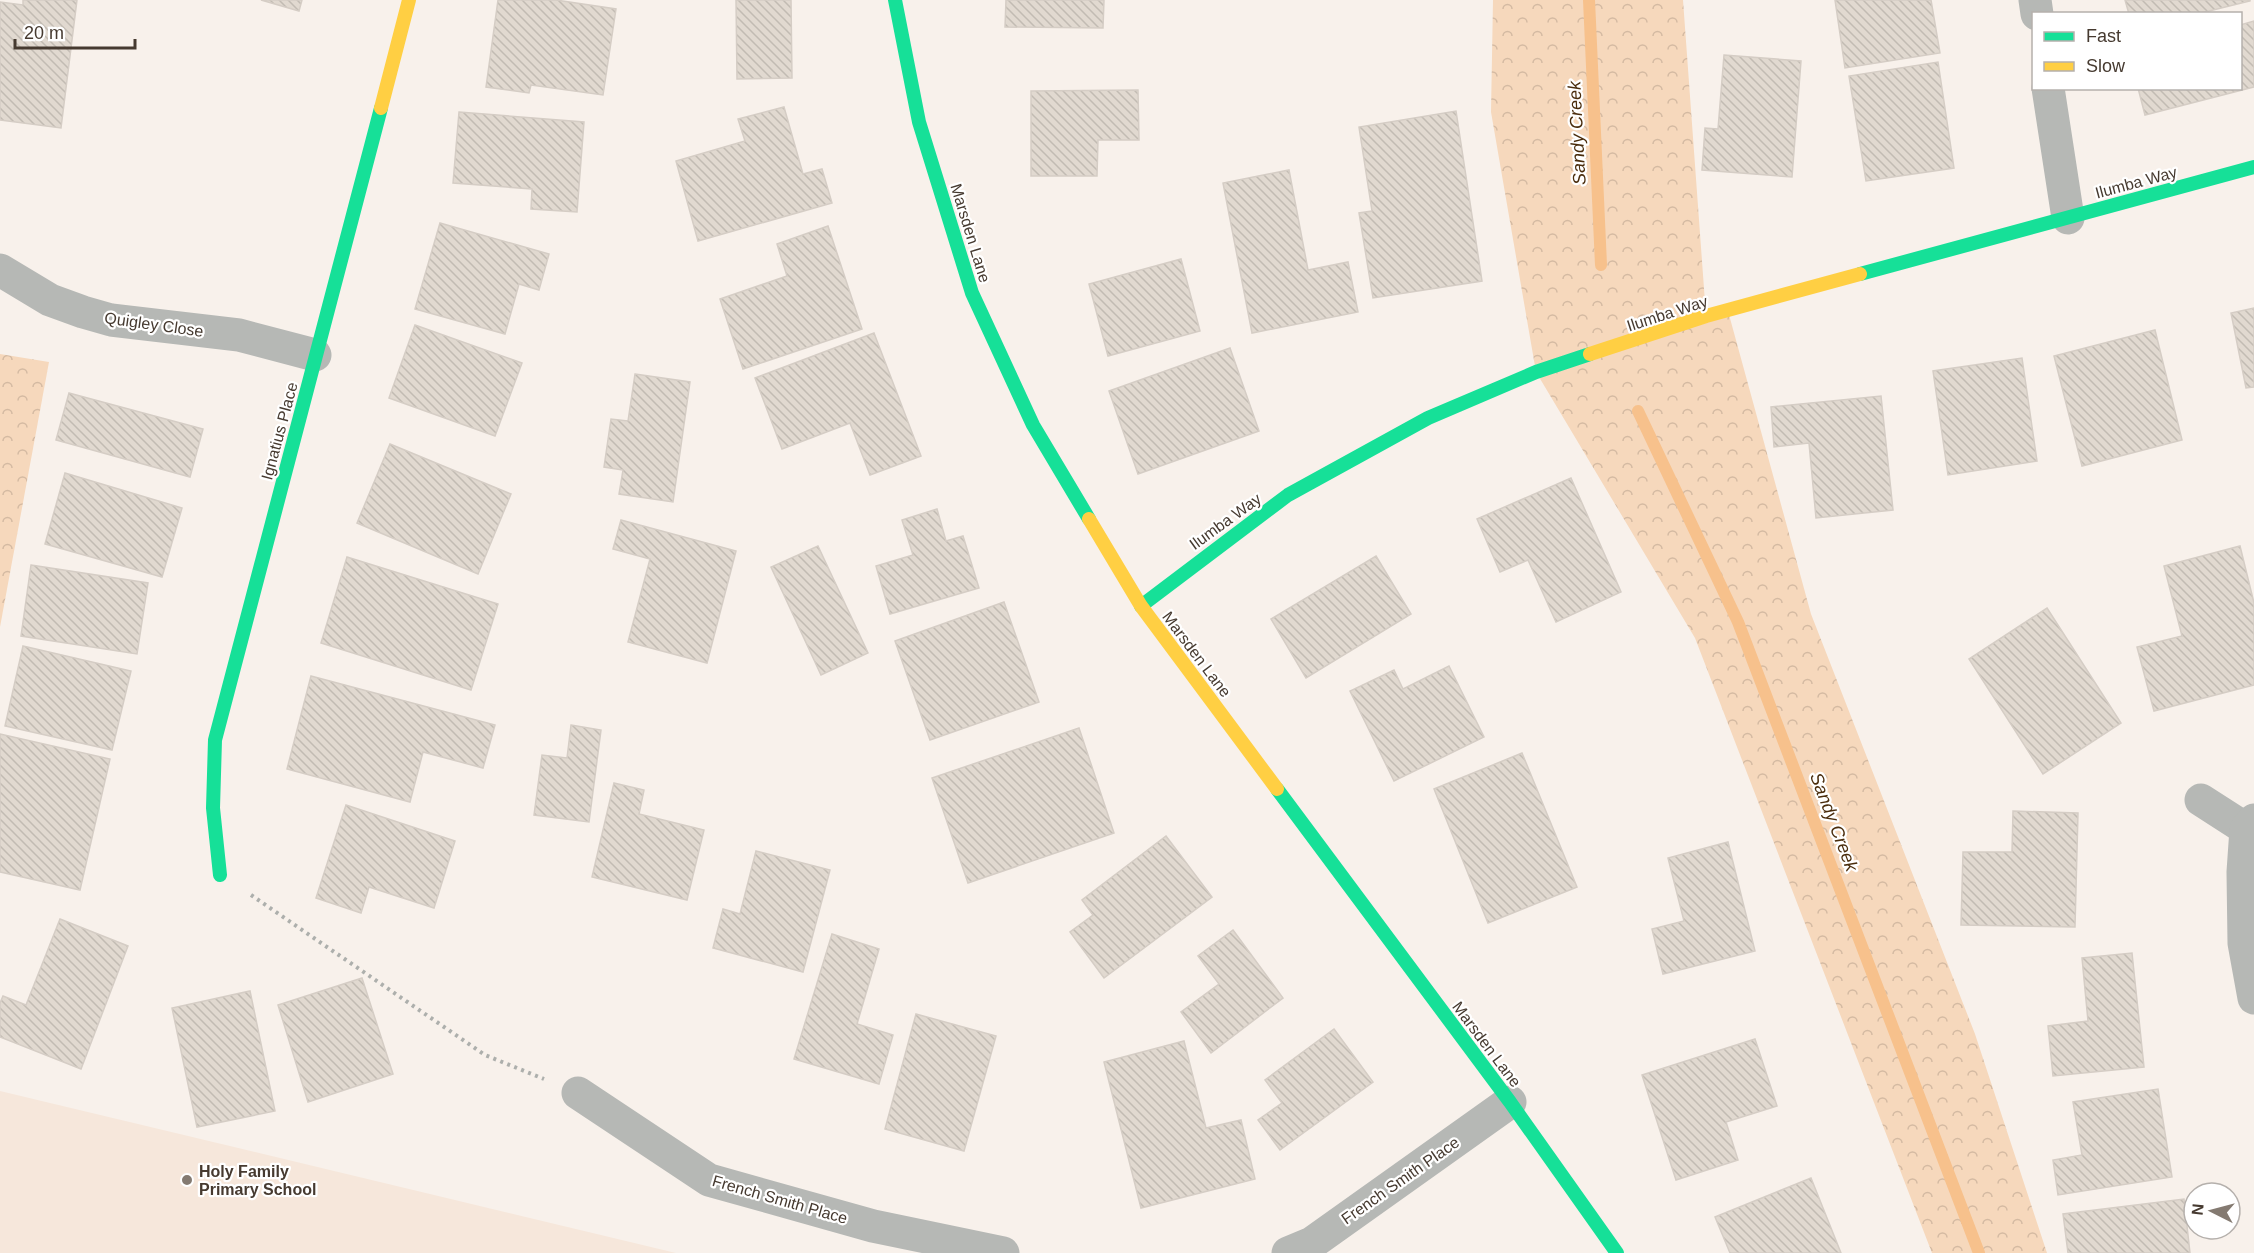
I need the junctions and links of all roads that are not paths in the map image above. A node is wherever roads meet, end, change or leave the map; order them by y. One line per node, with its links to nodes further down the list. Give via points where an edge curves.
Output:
1 (409, 0): 7 (street, Ignatius Place)
2 (895, 0): 8 (street, Marsden Lane, via 919,122 972,294 1033,425)
3 (2048, 90): 5 (street)
4 (2254, 167): 5 (street, Ilumba Way)
5 (2068, 218): 8 (street, Ilumba Way, via 1706,316 1536,372 1428,418 1288,495)
6 (0, 270): 7 (street, Quigley Close, via 50,300 111,320 239,335)
7 (315, 355): 11 (street, Ignatius Place, via 215,740 211,822)
8 (1141, 606): 14 (street, Marsden Lane)
9 (2201, 800): 10 (street)
10 (2250, 824): 12 (street, via 2243,872 2244,943)
11 (220, 875)
12 (2254, 998)
13 (578, 1093): 15 (street, French Smith Place, via 709,1180 873,1226)
14 (1510, 1102): 16 (street, French Smith Place, via 1312,1243); 17 (street, Marsden Lane)
15 (1004, 1253)
16 (1288, 1253)
17 (1617, 1253)

